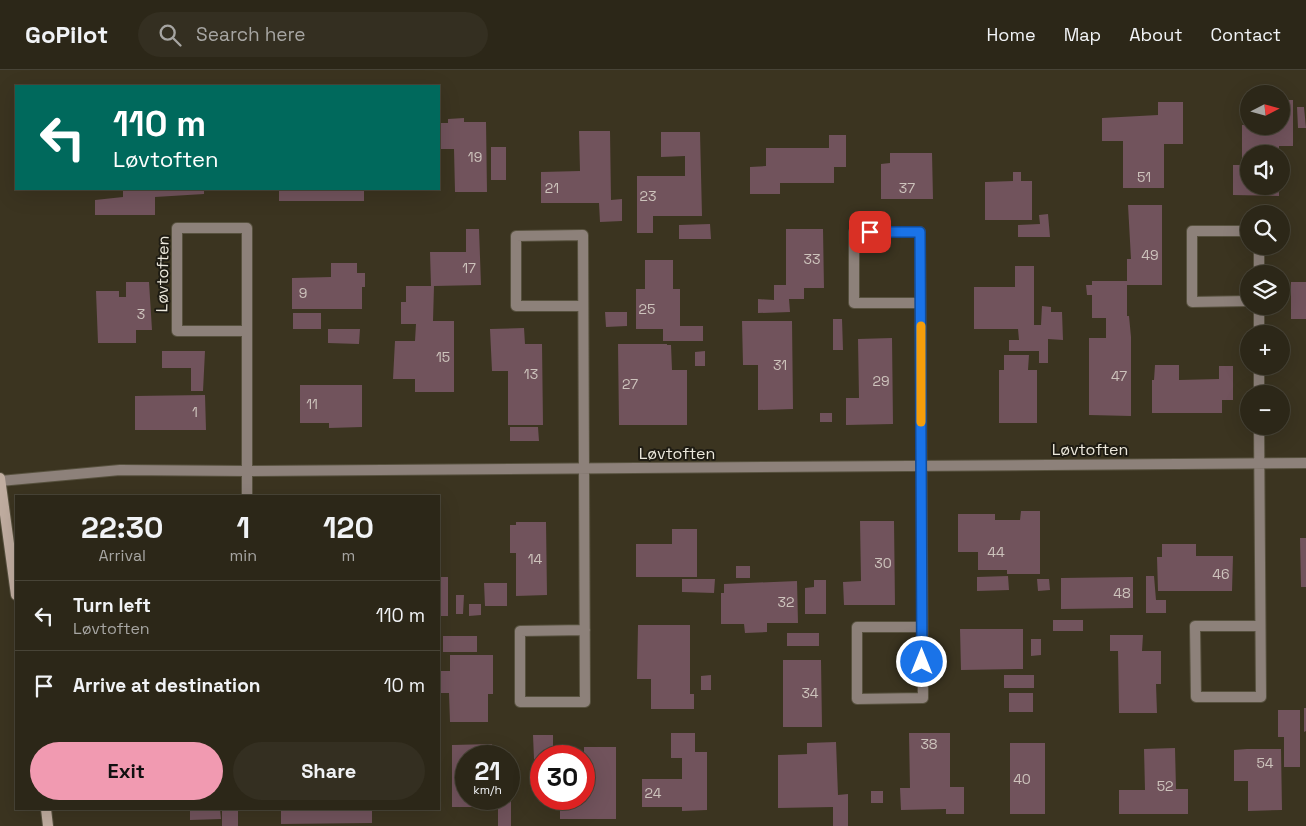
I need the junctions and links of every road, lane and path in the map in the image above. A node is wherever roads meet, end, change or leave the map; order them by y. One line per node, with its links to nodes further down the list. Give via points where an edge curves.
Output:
1 (1240, 230): 2 (street, via 1192,231 1192,302)
2 (1240, 301)
3 (920, 303): 3 (street, via 854,303 854,232 920,232); 9 (street)
4 (583, 306): 4 (street, via 516,306 516,236 582,235); 10 (street)
5 (247, 331): 5 (street, Løvtoften, via 177,331 177,228 247,228); 11 (street, Løvtoften)
6 (1259, 435): 8 (street)
7 (1306, 462): 8 (street, Løvtoften)
8 (1260, 463): 9 (street, Løvtoften); 15 (street)
9 (921, 466): 10 (street, Løvtoften); 16 (street)
10 (584, 469): 11 (street, Løvtoften); 17 (street)
11 (247, 471): 12 (street, Løvtoften, via 120,470); 13 (street, Løvtoften)
12 (0, 479): 14 (street)
13 (247, 495)
14 (15, 589)
15 (1260, 626): 15 (street, via 1261,697 1196,698 1195,626)
16 (922, 627): 16 (street, via 923,698 857,698 857,627)
17 (584, 630): 17 (street, via 585,702 520,702 520,631)
18 (46, 810): 19 (street)
19 (48, 826)

